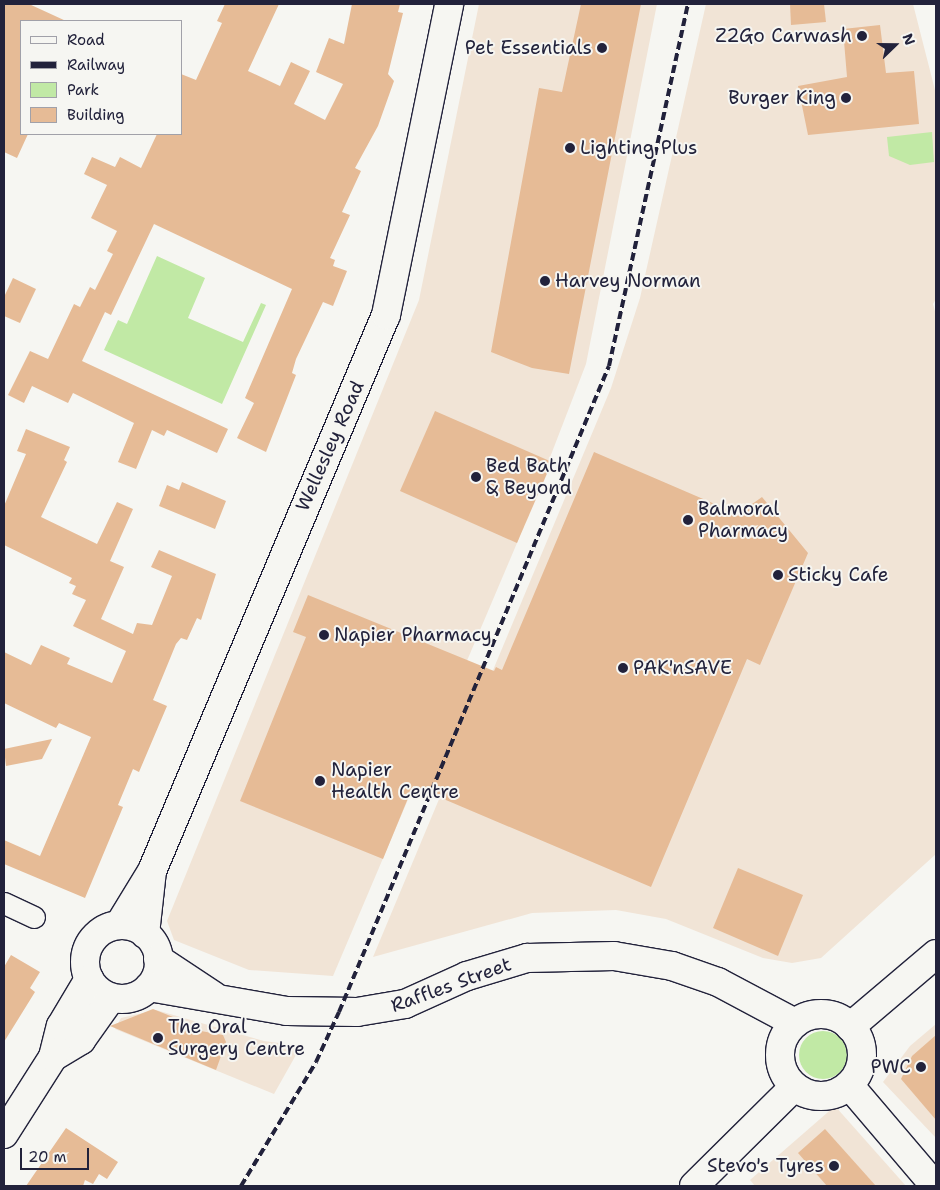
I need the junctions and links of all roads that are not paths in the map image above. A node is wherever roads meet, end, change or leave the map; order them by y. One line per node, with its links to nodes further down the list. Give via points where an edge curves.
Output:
1 (448, 6): 2 (main road, Wellesley Road, via 386,315)
2 (152, 871): 5 (main road, Wellesley Road); 6 (main road, Wellesley Road)
3 (4, 902): 4 (street)
4 (34, 917)
5 (119, 925): 6 (main road); 9 (main road, via 107,928 89,944 85,968)
6 (145, 934): 8 (main road)
7 (936, 954): 14 (main road)
8 (158, 959): 10 (main road); 11 (main road, Raffles Street)
9 (89, 980): 12 (main road); 15 (main road, via 61,1026)
10 (149, 987): 11 (main road, Raffles Street, via 188,996); 12 (main road, via 125,999)
11 (214, 996): 13 (main road, Raffles Street, via 287,1011 382,1010 520,960 555,955 614,956 672,966 718,982)
12 (112, 998): 15 (main road, via 81,1040)
13 (795, 1024): 14 (main road, via 824,1013); 17 (main road, via 783,1038 779,1054)
14 (850, 1027): 16 (main road, via 863,1059)
15 (53, 1057): 18 (main road)
16 (849, 1084): 17 (main road, via 822,1096 809,1096); 20 (main road)
17 (794, 1087): 19 (main road)
18 (4, 1134)
19 (694, 1186)
20 (934, 1186)

